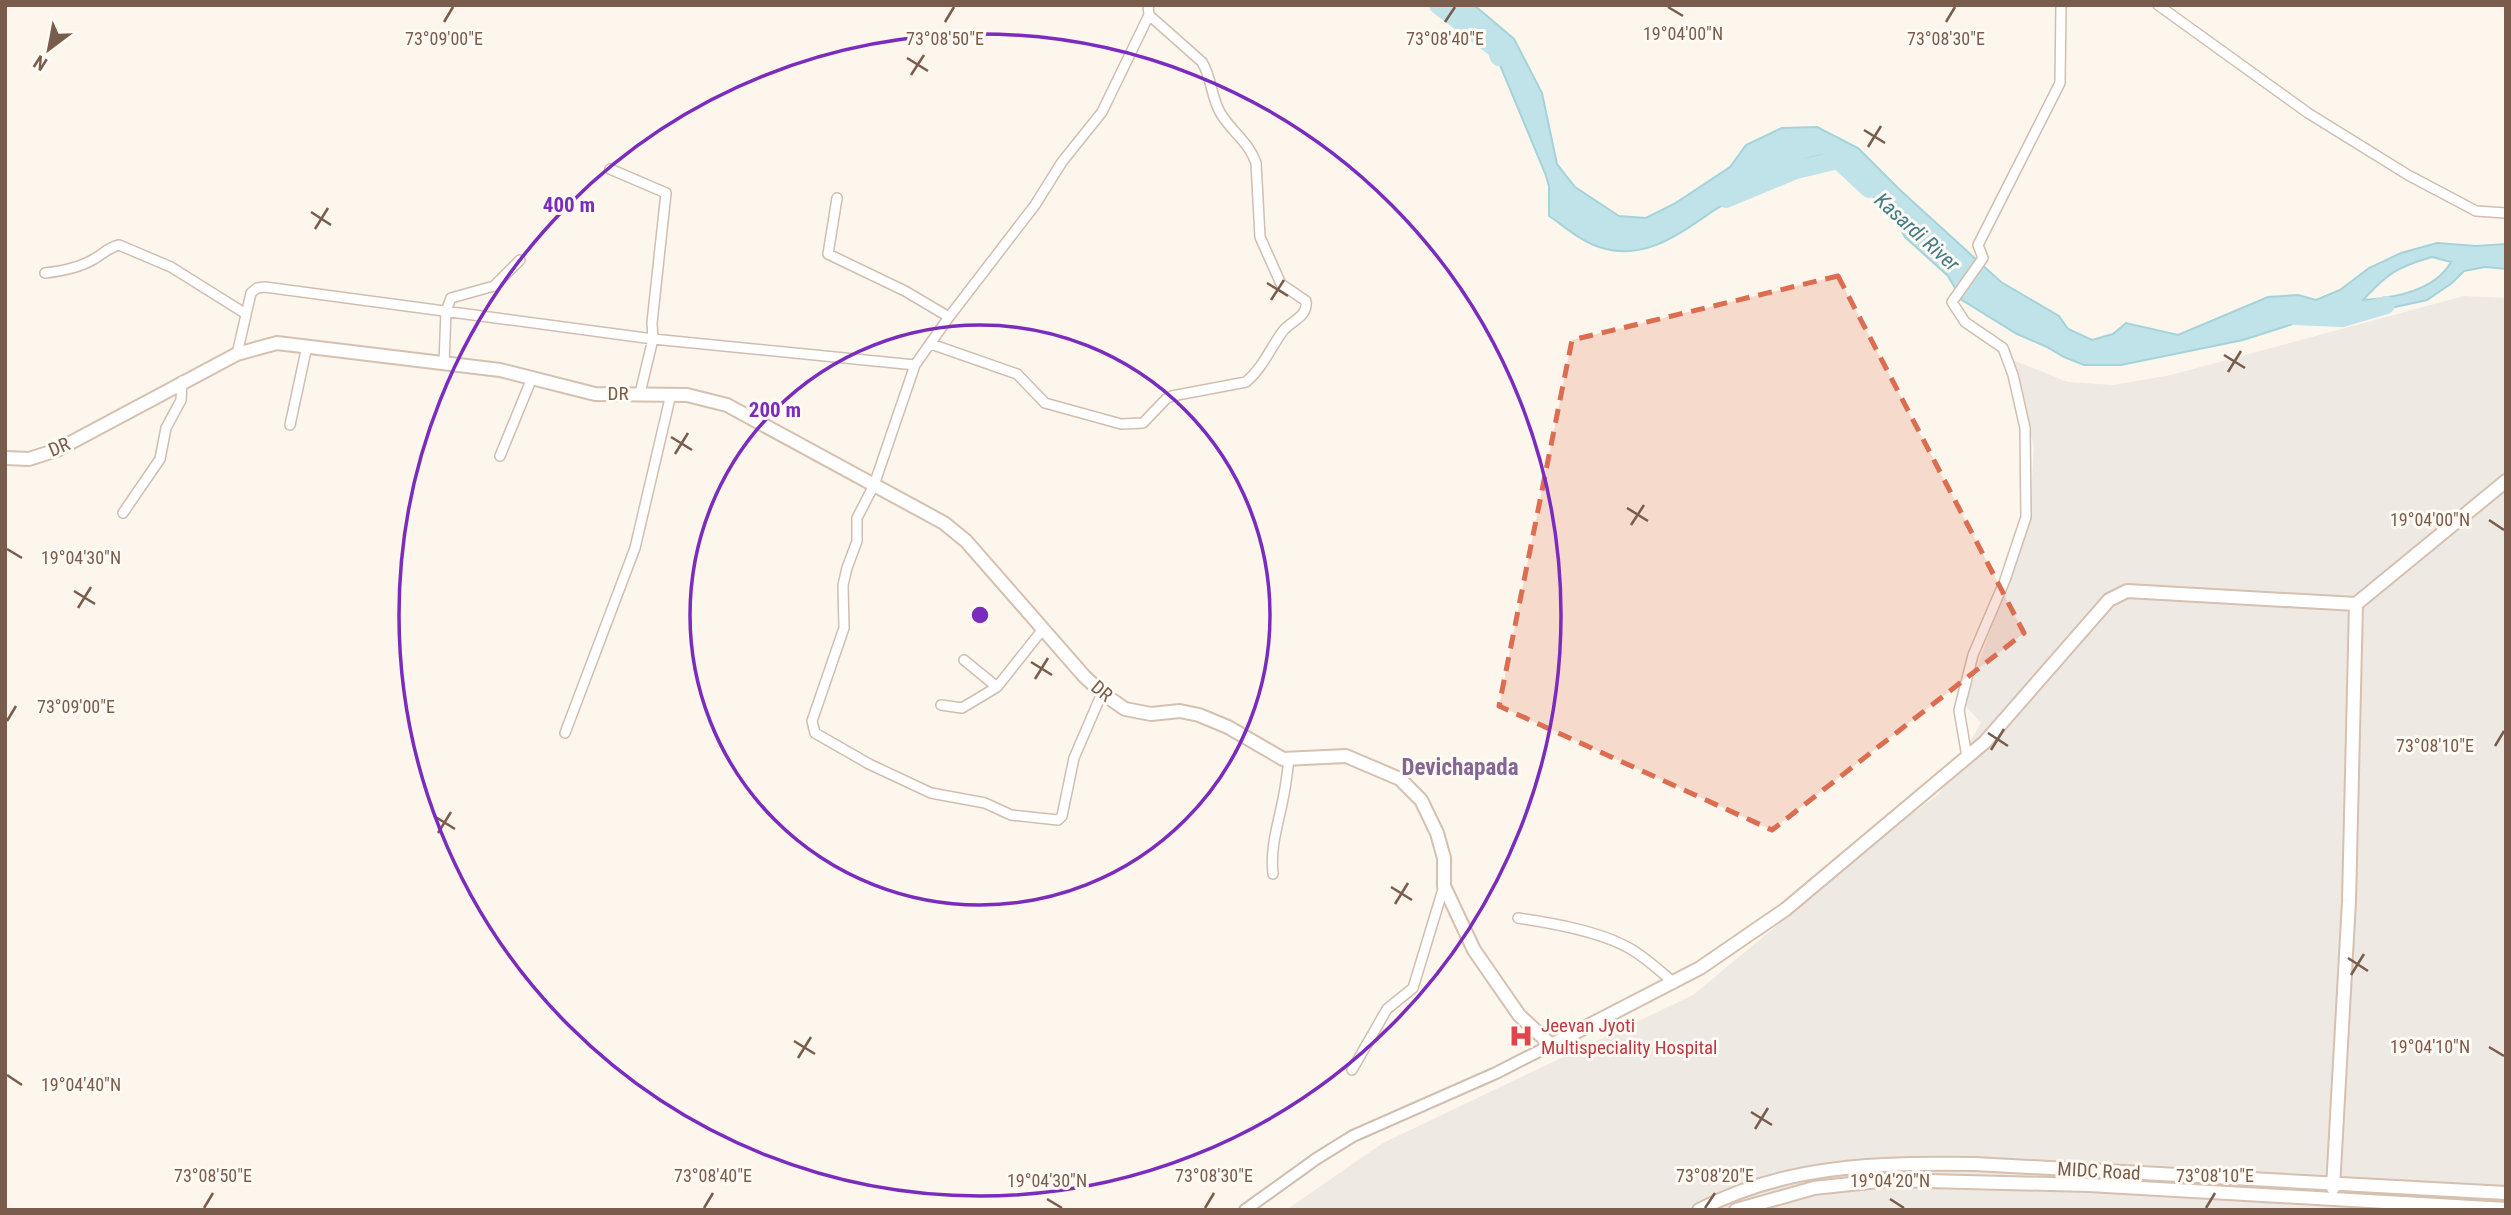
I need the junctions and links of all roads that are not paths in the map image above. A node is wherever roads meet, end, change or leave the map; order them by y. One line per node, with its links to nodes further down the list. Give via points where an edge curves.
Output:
1 (2061, 5): 35 (street, via 2060,83 1978,245 1983,258 1952,302 1965,322 2003,348 2025,428 2026,517 1973,655 1959,710)
2 (2158, 5): 6 (street, via 2308,113 2409,175 2476,211)
3 (1148, 10): 11 (street, via 1102,112); 13 (street, via 1208,70 1221,114 1252,152 1260,237 1281,284 1307,301 1305,312 1283,331 1246,382 1166,399 1136,425 1053,407 1039,399 1017,374)
4 (610, 169): 12 (street, via 666,192)
5 (837, 198): 11 (street, via 828,254)
6 (2506, 213)
7 (520, 260): 9 (street, via 494,286 451,298)
8 (45, 273): 10 (street, via 75,267 119,245 172,267)
9 (446, 311): 10 (street, via 265,287 253,290); 12 (street); 16 (street)
10 (246, 314): 15 (street)
11 (948, 317): 13 (street)
12 (653, 339): 17 (street); 20 (street)
13 (931, 344): 17 (street)
14 (307, 346): 15 (main road, DR, via 277,343); 16 (main road, DR); 22 (street)
15 (237, 354): 19 (main road, DR)
16 (444, 363): 18 (main road, DR)
17 (915, 365): 26 (street)
18 (532, 378): 20 (main road, DR, via 595,394); 23 (street)
19 (183, 381): 24 (main road, DR, via 57,450 29,458); 27 (street, via 160,459)
20 (640, 393): 21 (main road, DR)
21 (671, 394): 26 (main road, DR, via 727,405); 34 (street, via 635,548)
22 (290, 425)
23 (500, 456)
24 (5, 458)
25 (2506, 481): 28 (main road)
26 (874, 485): 29 (main road, DR, via 944,523 966,541); 32 (street, via 857,518 856,546 844,585 844,628 812,721 815,733 931,793 985,803 1011,815 1058,820 1077,747)
27 (123, 513)
28 (2356, 604): 35 (main road, via 2127,591 2109,600); 43 (main road, via 2349,889)
29 (1043, 629): 31 (street); 32 (main road, DR)
30 (964, 660): 31 (street)
31 (997, 687): 33 (street, via 962,708)
32 (1102, 693): 36 (main road, DR, via 1125,709 1199,715)
33 (941, 705)
34 (565, 733)
35 (1967, 757): 40 (main road, via 1786,909)
36 (1289, 760): 37 (street, via 1272,847); 38 (main road, via 1346,756 1400,779 1421,800 1437,833 1444,858)
37 (1273, 874)
38 (1444, 886): 41 (main road, via 1488,971 1519,1015); 42 (street, via 1413,988 1387,1009)
39 (1518, 918): 40 (street, via 1611,940 1643,957)
40 (1673, 982): 41 (main road)
41 (1551, 1045): 47 (street, via 1353,1136)
42 (1352, 1070)
43 (2333, 1183): 44 (main road, MIDC Road); 45 (main road); 48 (main road, MIDC Road, via 1887,1163 1810,1171 1728,1194)
44 (2506, 1193)
45 (2332, 1200): 46 (main road, MIDC Road); 49 (main road, MIDC Road, via 2089,1185 1888,1180 1814,1188)
46 (2506, 1209)
47 (1245, 1210)
48 (1699, 1210)
49 (1735, 1210)

